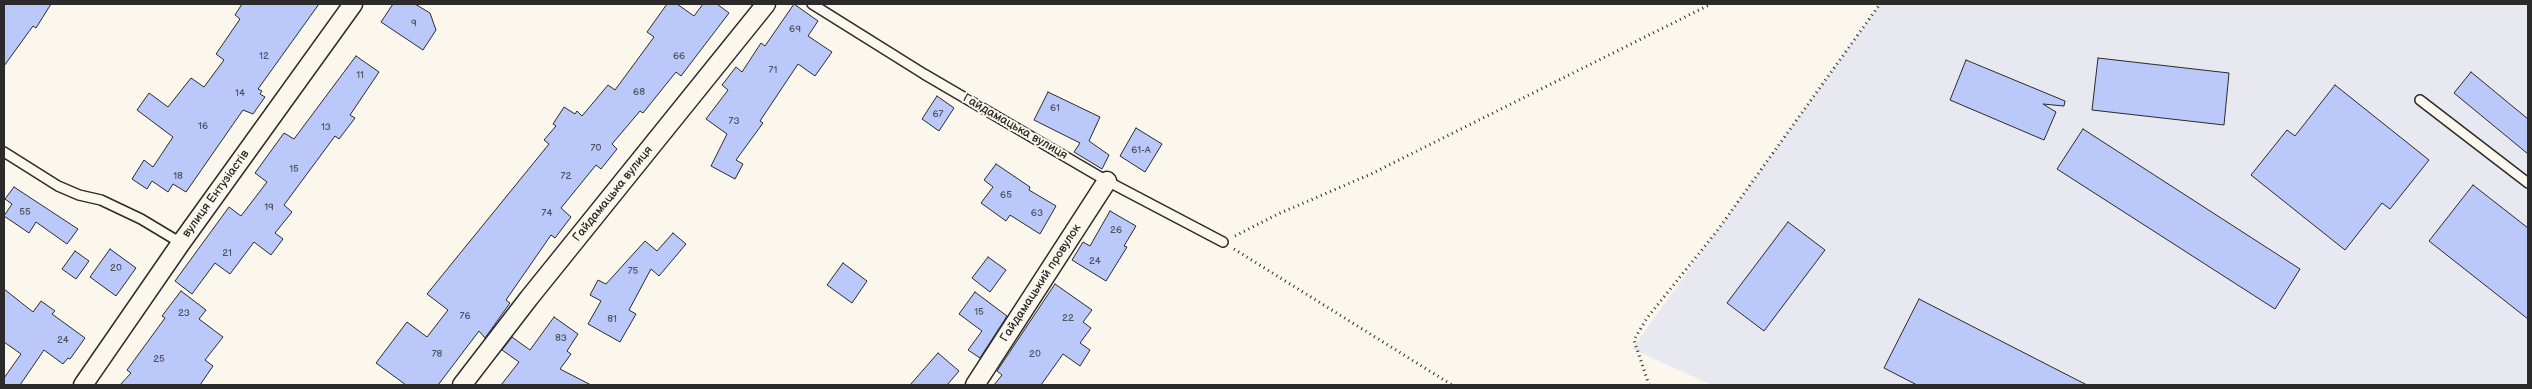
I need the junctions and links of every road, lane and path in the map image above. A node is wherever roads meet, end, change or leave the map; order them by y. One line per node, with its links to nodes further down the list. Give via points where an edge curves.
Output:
1 (353, 4): 11 (street, вулиця Ентузіастів)
2 (766, 4): 13 (street, Гайдамацька вулиця)
3 (812, 4): 8 (lane, Гайдамацька вулиця)
4 (1711, 4): 10 (path, via 1371,174)
5 (1880, 4): 16 (path, via 1717,231 1647,318 1634,340)
6 (2420, 100): 9 (lane)
7 (4, 152): 11 (lane, via 58,186 101,200)
8 (1107, 181): 10 (lane, Гайдамацька вулиця); 14 (street, Гайдамацький провулок)
9 (2528, 183)
10 (1223, 242): 15 (path)
11 (181, 243): 12 (street, вулиця Ентузіастів)
12 (83, 385)
13 (462, 385)
14 (975, 385)
15 (1452, 385)
16 (1649, 385)

